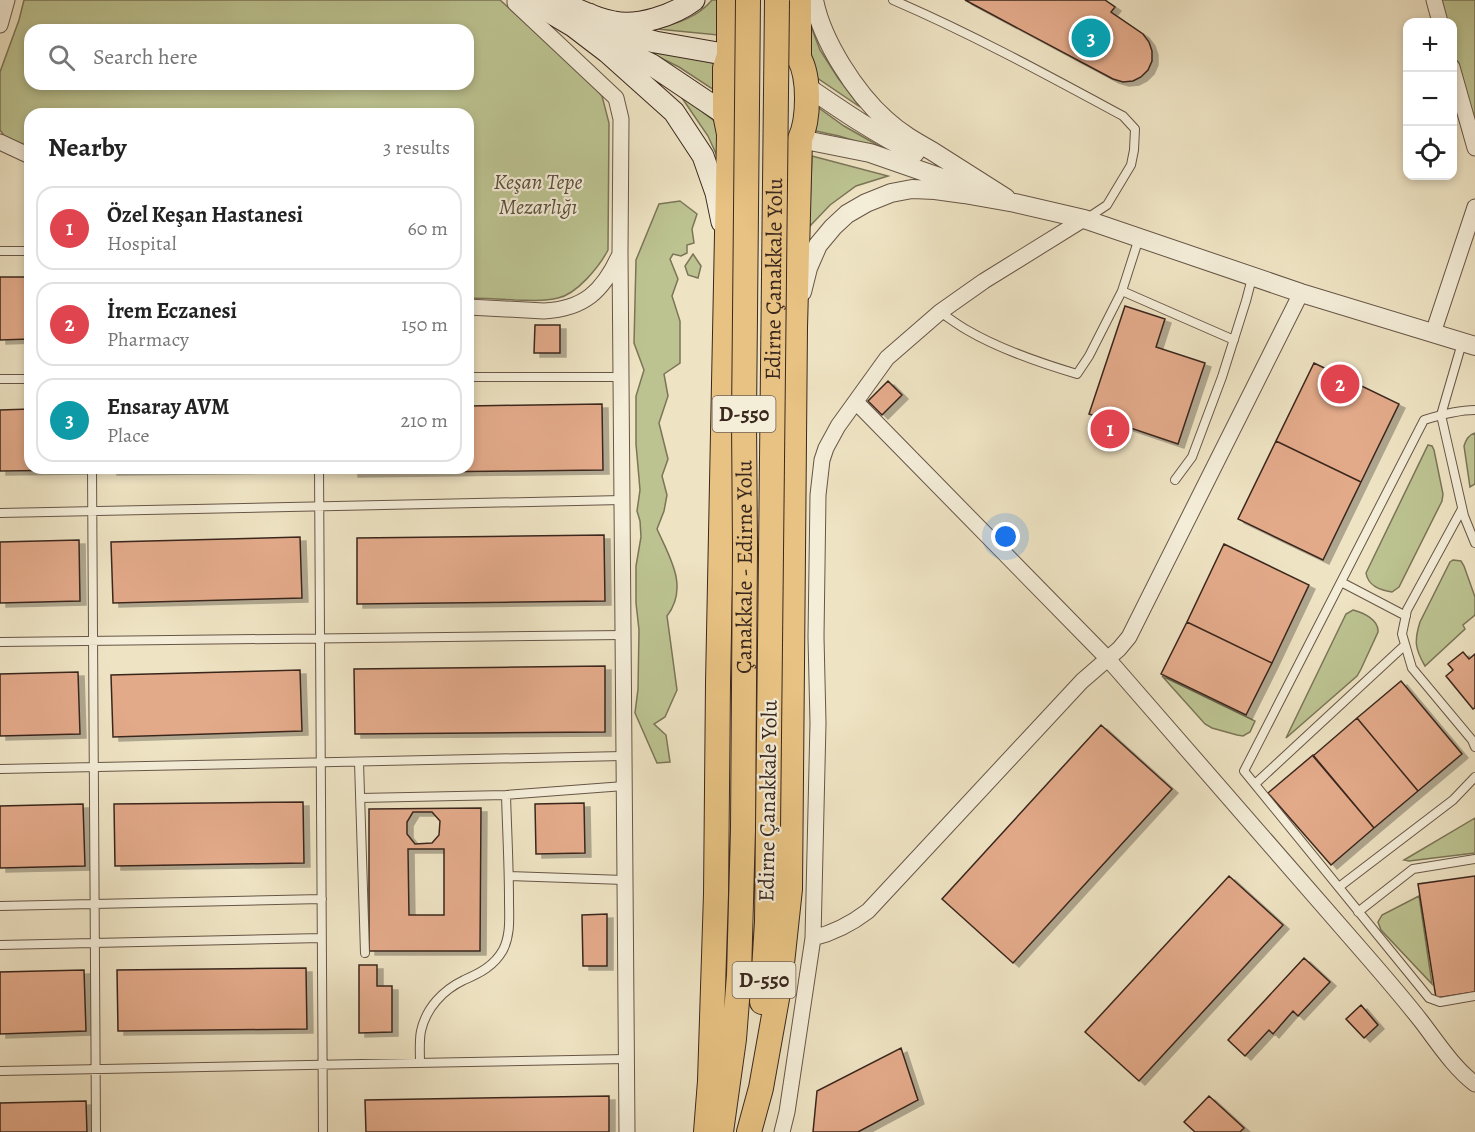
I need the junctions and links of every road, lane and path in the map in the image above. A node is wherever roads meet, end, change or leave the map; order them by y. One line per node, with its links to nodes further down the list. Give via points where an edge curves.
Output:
1 (7, 0): 15 (street)
2 (515, 0): 32 (street, via 616,98 621,128)
3 (529, 0): 14 (main road)
4 (556, 0): 14 (main road)
5 (694, 0): 14 (main road, via 677,11 643,21)
6 (729, 0): 16 (highway)
7 (748, 0): 101 (highway, Çanakkale - Edirne Yolu / D-550, bridge, via 743,829 736,1018)
8 (777, 0): 102 (highway, Edirne Çanakkale Yolu / D-550, bridge, via 767,921)
9 (799, 0): 17 (highway)
10 (814, 0): 25 (street, via 832,50 885,120)
11 (893, 0): 27 (lane, via 1021,61 1123,116 1135,129 1131,165 1107,205)
12 (1434, 0): 13 (street)
13 (1439, 18)
14 (581, 20): 16 (main road, via 655,42); 20 (main road, via 679,82); 29 (main road, via 607,52 674,112 703,156)
15 (0, 25)
16 (729, 55): 17 (highway, via 751,48 783,51); 20 (highway, via 725,68)
17 (799, 58): 19 (highway)
18 (1453, 72): 23 (street)
19 (806, 86): 21 (highway); 25 (street, via 874,132)
20 (727, 124): 21 (highway, via 739,142 771,148); 29 (highway)
21 (800, 139): 25 (street, via 870,153); 38 (highway)
22 (0, 142): 24 (street)
23 (1475, 148)
24 (24, 153)
25 (1015, 203): 27 (street); 38 (street, via 912,189 866,203 847,214 818,244 808,268)
26 (1475, 207): 39 (street)
27 (1084, 219): 28 (street); 37 (street)
28 (1139, 238): 33 (street); 34 (lane)
29 (728, 245): 100 (highway, via 716,894)
30 (0, 251): 31 (lane)
31 (24, 251)
32 (620, 253): 36 (street, via 597,291 569,307 544,311); 43 (street)
33 (1252, 276): 35 (street); 40 (lane)
34 (1122, 291): 37 (lane, via 1077,374 999,346); 40 (lane)
35 (1301, 293): 39 (street); 65 (street, via 1129,637)
36 (474, 306)
37 (940, 312): 46 (street, via 887,358)
38 (795, 328): 102 (highway, via 790,889 780,982 761,1088)
39 (1433, 333): 41 (street)
40 (1234, 340): 51 (lane, via 1192,457)
41 (1469, 344): 48 (lane)
42 (474, 377): 43 (lane)
43 (621, 377): 52 (street)
44 (0, 379): 45 (lane)
45 (24, 379)
46 (856, 402): 65 (street); 86 (street, via 826,448 819,487)
47 (1475, 410): 48 (lane)
48 (1441, 415): 54 (lane); 58 (lane, via 1424,420)
49 (92, 474): 55 (lane)
50 (319, 474): 53 (lane)
51 (1175, 480)
52 (623, 500): 53 (lane); 60 (street)
53 (320, 507): 55 (lane); 61 (lane)
54 (1462, 509): 57 (lane); 59 (lane)
55 (92, 511): 56 (lane); 62 (lane)
56 (0, 513)
57 (1475, 543)
58 (1341, 582): 59 (lane); 73 (lane, via 1244,771)
59 (1406, 616): 64 (lane, via 1402,634)
60 (623, 635): 61 (lane); 67 (street)
61 (321, 638): 62 (lane); 69 (lane)
62 (93, 641): 63 (lane); 70 (lane)
63 (0, 642)
64 (1405, 645): 66 (lane, via 1412,668); 73 (lane)
65 (1108, 659): 86 (street, via 1082,681 868,911 846,926); 96 (street)
66 (1475, 747)
67 (623, 756): 68 (lane); 74 (street)
68 (359, 762): 69 (lane); 76 (lane)
69 (321, 763): 70 (lane); 81 (lane)
70 (93, 768): 71 (lane); 82 (lane)
71 (0, 769)
72 (1475, 777): 80 (lane, via 1453,800)
73 (1255, 784): 80 (lane)
74 (624, 786): 75 (lane); 79 (street)
75 (506, 795): 76 (lane); 78 (lane)
76 (360, 798): 89 (lane)
77 (1475, 860): 84 (lane, via 1413,869)
78 (509, 876): 79 (lane); 92 (lane, via 508,933 502,952 488,968 450,988 435,1003 421,1033)
79 (624, 880): 91 (street)
80 (1339, 887): 84 (lane)
81 (322, 899): 82 (lane); 85 (lane)
82 (94, 904): 83 (lane); 87 (lane)
83 (0, 906)
84 (1358, 912): 90 (lane, via 1429,998 1440,1002)
85 (321, 938): 87 (lane); 93 (lane)
86 (813, 938): 103 (street)
87 (95, 943): 88 (lane); 94 (lane)
88 (0, 945)
89 (365, 953)
90 (1475, 996)
91 (626, 1059): 92 (lane); 99 (street)
92 (420, 1063): 93 (lane)
93 (323, 1065): 94 (lane); 98 (lane)
94 (96, 1069): 95 (lane); 97 (lane)
95 (0, 1071)
96 (1475, 1084)
97 (96, 1132)
98 (323, 1132)
99 (627, 1132)
100 (706, 1132)
101 (721, 1132)
102 (748, 1132)
103 (782, 1132)

